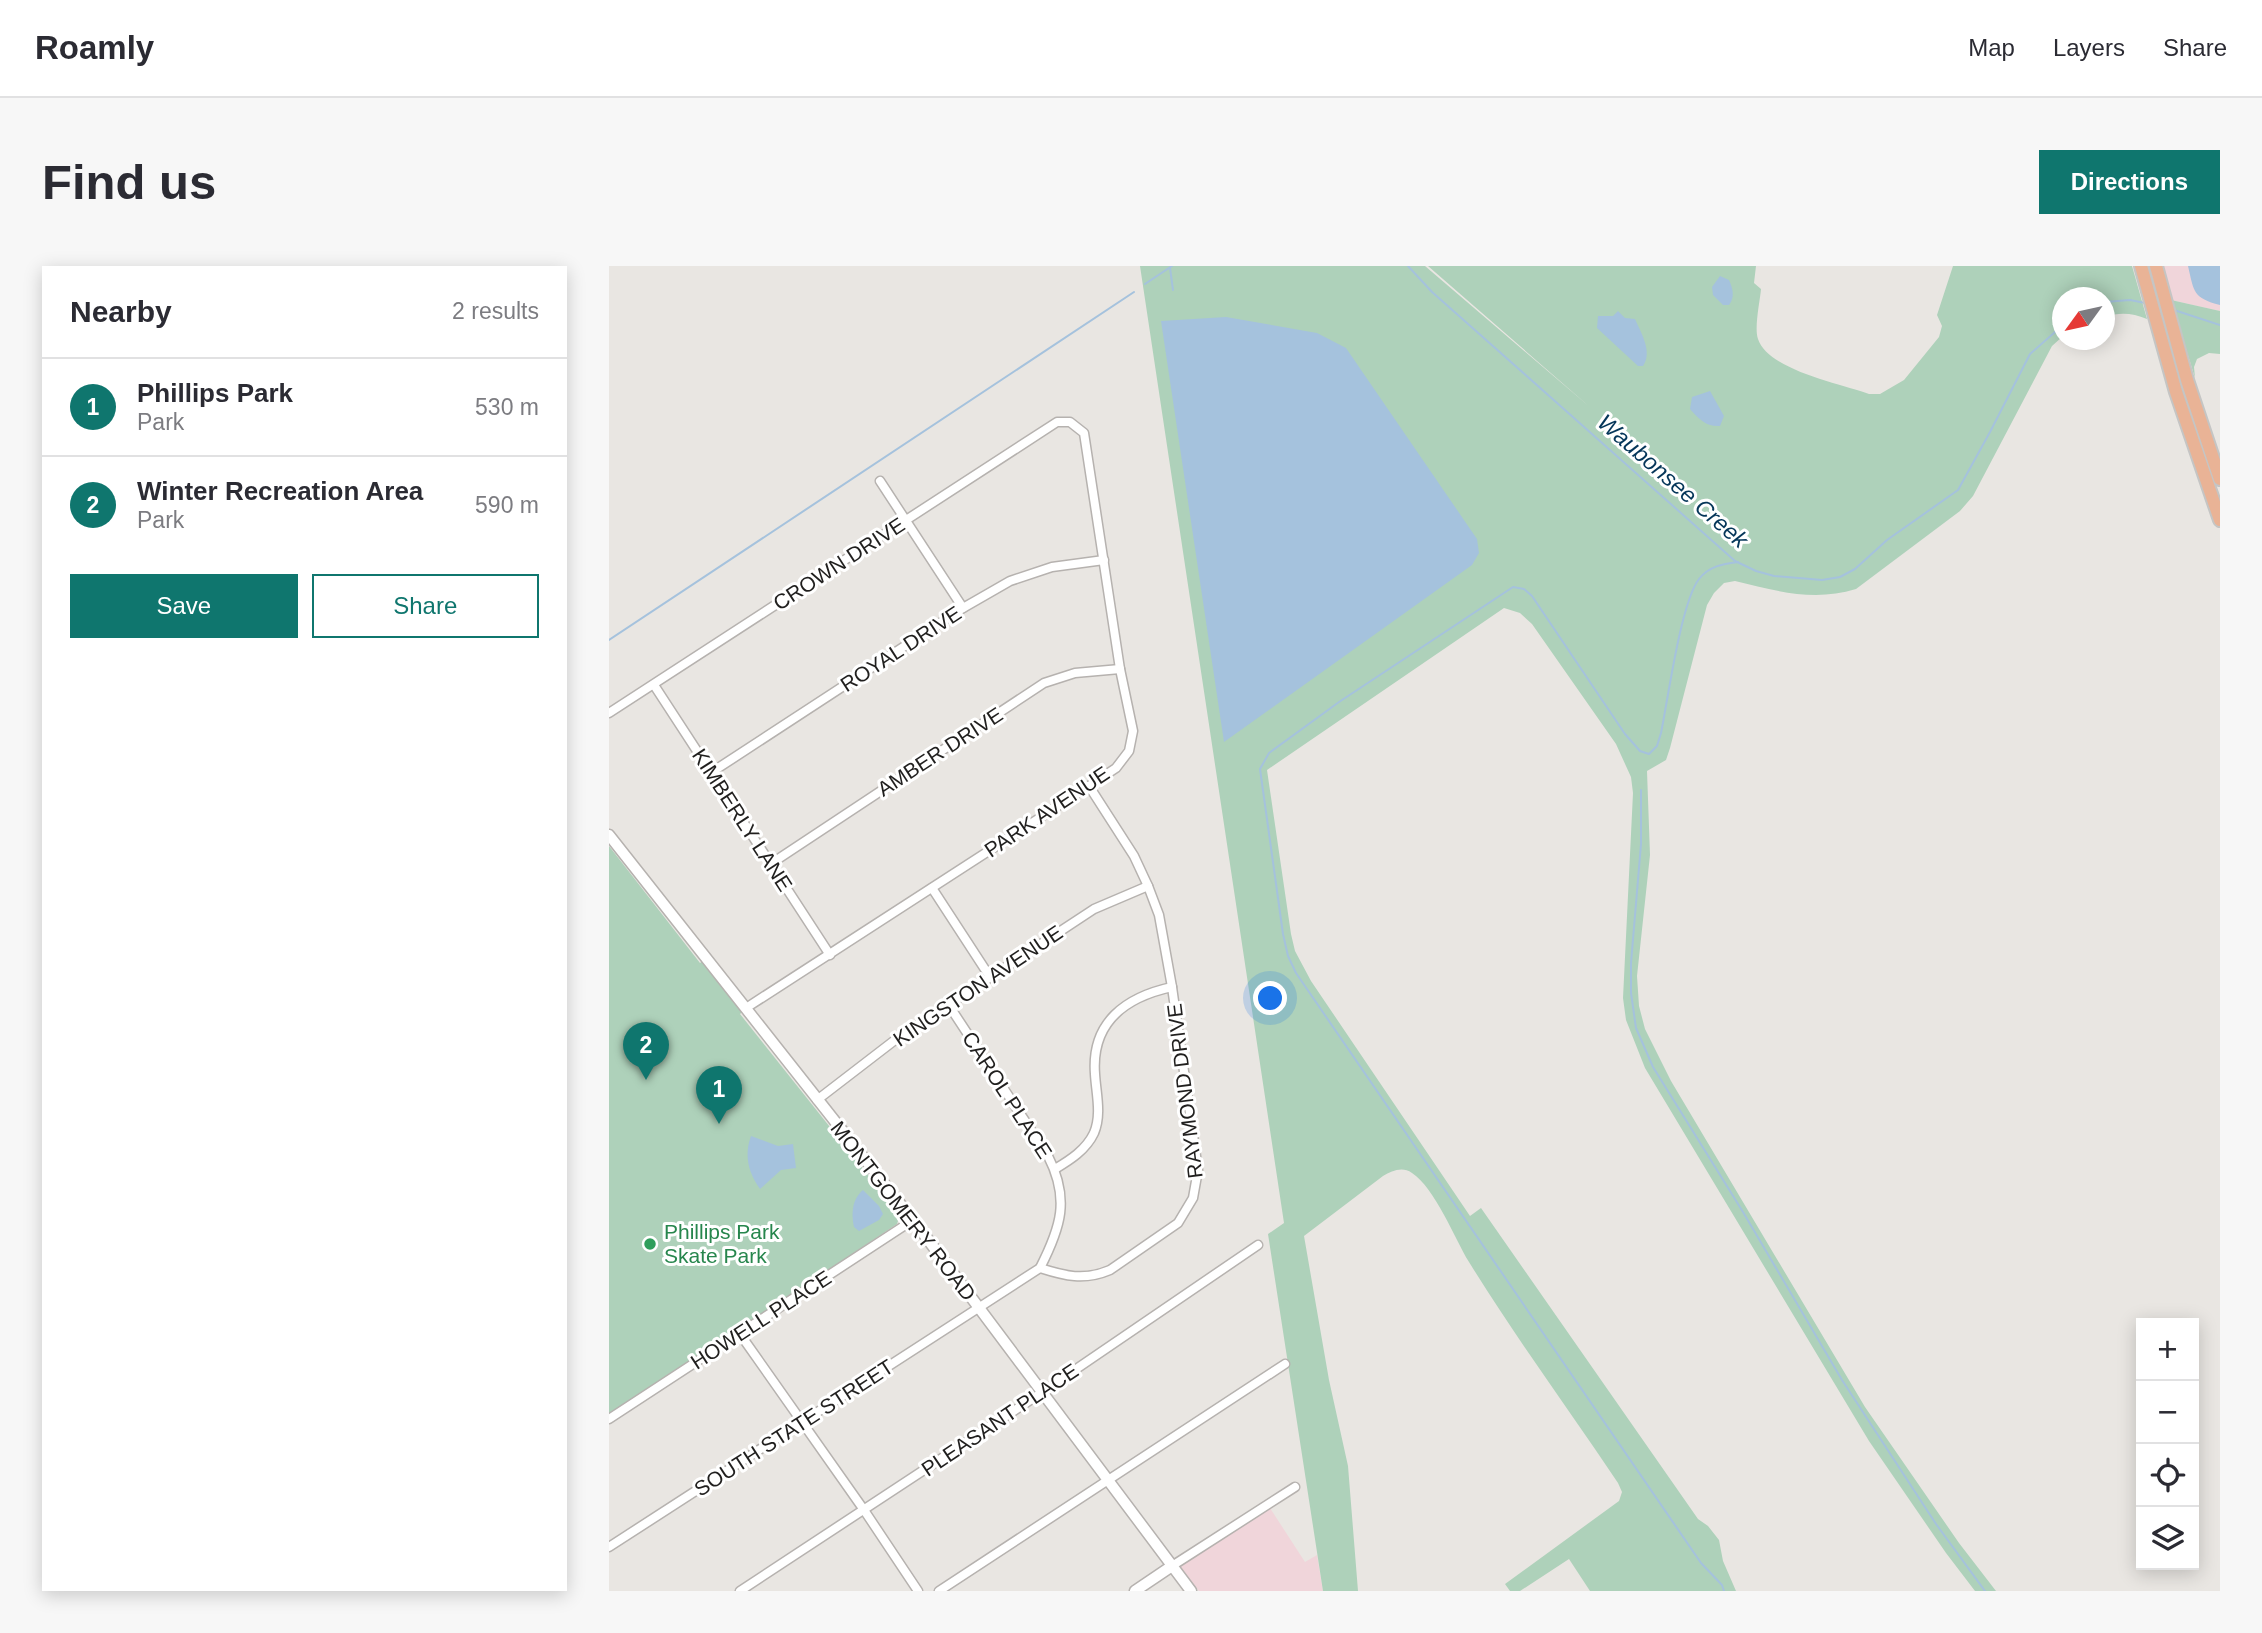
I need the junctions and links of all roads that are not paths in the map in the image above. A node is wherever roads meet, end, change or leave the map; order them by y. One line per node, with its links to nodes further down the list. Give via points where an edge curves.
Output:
1 (2141, 266): 7 (main road)
2 (2156, 266): 4 (main road)
3 (1070, 422): 6 (street, CROWN DRIVE, via 1057,422); 8 (street, PARK AVENUE, via 1084,433)
4 (2220, 479)
5 (880, 481): 6 (street)
6 (906, 520): 9 (street); 11 (street, CROWN DRIVE)
7 (2220, 520)
8 (1104, 561): 9 (street, ROYAL DRIVE, via 1010,580); 10 (street, PARK AVENUE)
9 (963, 608): 13 (street, ROYAL DRIVE)
10 (1120, 669): 14 (street, PARK AVENUE, via 1133,731 1129,751 1115,768); 16 (street, AMBER DRIVE, via 1075,673 1044,683)
11 (654, 685): 12 (street, CROWN DRIVE); 13 (street, KIMBERLY LANE)
12 (609, 713)
13 (712, 772): 16 (street, KIMBERLY LANE)
14 (1089, 786): 17 (street, RAYMOND DRIVE); 18 (street, PARK AVENUE)
15 (609, 835): 23 (street, MONTGOMERY ROAD)
16 (772, 863): 19 (street, KIMBERLY LANE)
17 (1148, 886): 20 (street, KINGSTON AVENUE, via 1094,909); 21 (street, RAYMOND DRIVE)
18 (932, 888): 19 (street, PARK AVENUE); 20 (street)
19 (830, 955): 23 (street, PARK AVENUE)
20 (990, 976): 22 (street, KINGSTON AVENUE)
21 (1172, 988): 25 (street, via 1127,1003 1108,1021 1094,1059 1098,1114 1094,1134 1081,1151); 28 (street, RAYMOND DRIVE, via 1198,1162 1193,1198 1178,1223 1110,1270 1075,1278)
22 (948, 1004): 24 (street, KINGSTON AVENUE); 25 (street, CAROL PLACE)
23 (746, 1008): 24 (street, MONTGOMERY ROAD)
24 (817, 1100): 26 (street, MONTGOMERY ROAD)
25 (1055, 1169): 28 (street, CAROL PLACE, via 1062,1194 1060,1220)
26 (913, 1220): 29 (street, MONTGOMERY ROAD); 30 (street, HOWELL PLACE)
27 (1258, 1245): 32 (street, PLEASANT PLACE)
28 (1040, 1268): 29 (street)
29 (979, 1308): 32 (street, MONTGOMERY ROAD); 34 (street, SOUTH STATE STREET)
30 (740, 1334): 33 (street, HOWELL PLACE); 34 (street)
31 (1285, 1364): 35 (street)
32 (1041, 1393): 35 (street, MONTGOMERY ROAD); 37 (street, PLEASANT PLACE)
33 (609, 1419)
34 (802, 1424): 37 (street); 38 (street, SOUTH STATE STREET)
35 (1108, 1480): 39 (street, MONTGOMERY ROAD); 42 (street)
36 (1295, 1487): 39 (street)
37 (864, 1510): 40 (street, PLEASANT PLACE); 41 (street)
38 (609, 1547)
39 (1172, 1566): 43 (street); 44 (street, MONTGOMERY ROAD)
40 (740, 1591)
41 (918, 1591)
42 (939, 1591)
43 (1135, 1591)
44 (1191, 1591)

